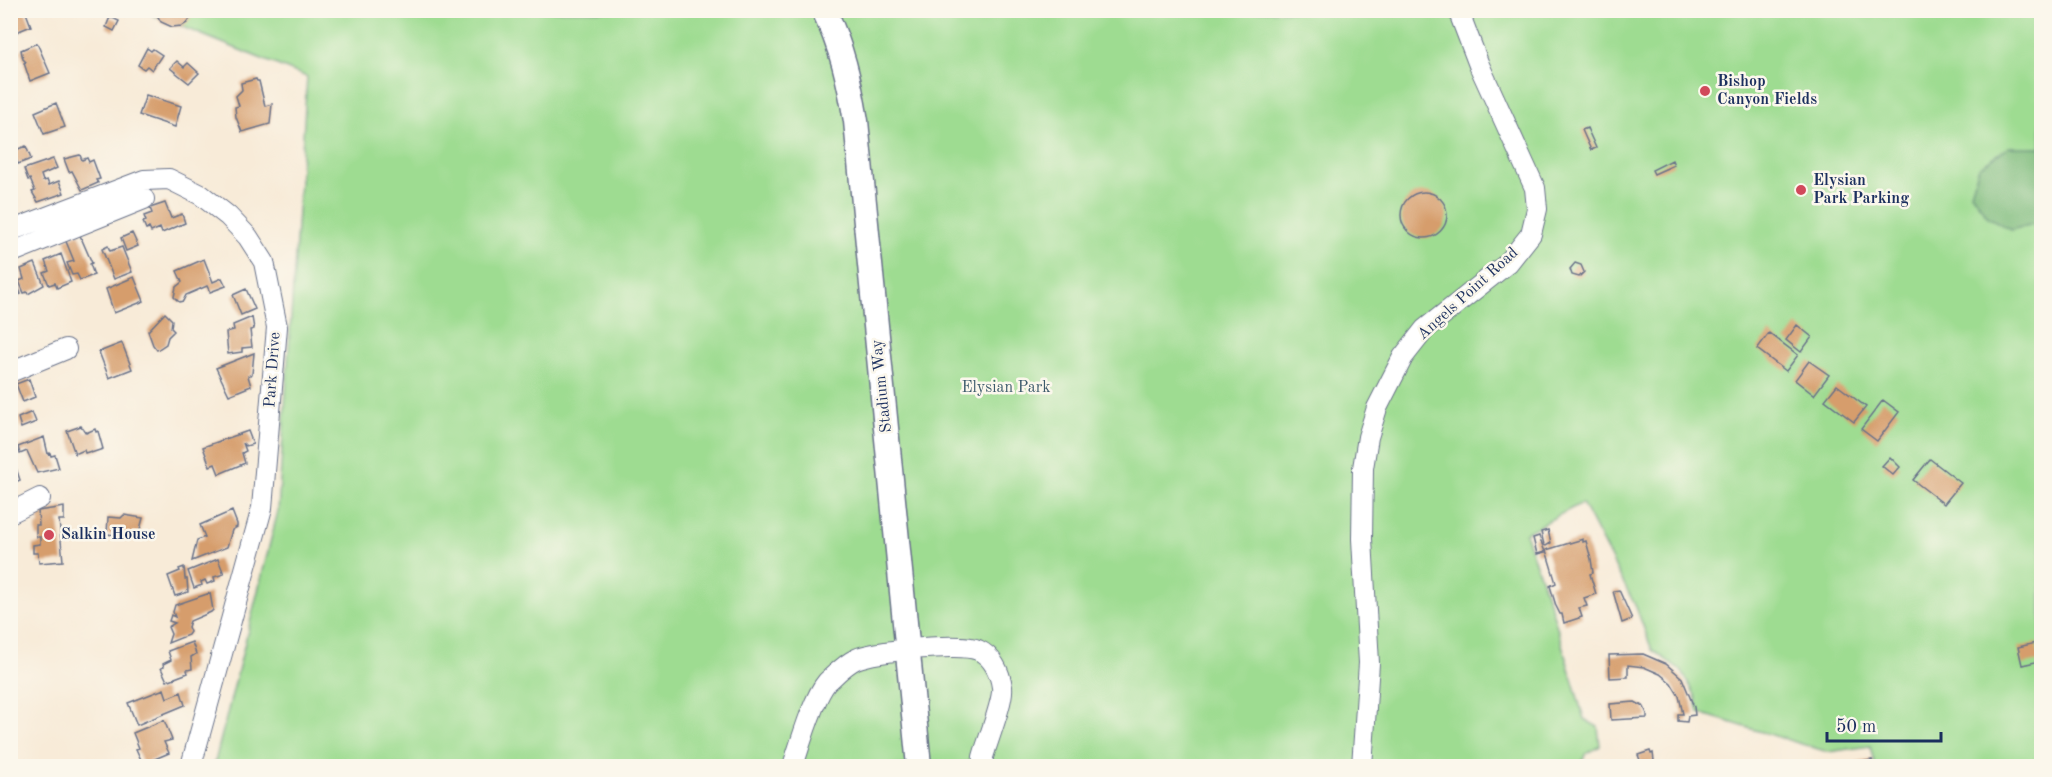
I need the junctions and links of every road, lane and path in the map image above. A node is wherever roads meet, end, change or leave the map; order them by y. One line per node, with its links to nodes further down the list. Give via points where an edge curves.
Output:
1 (824, 10): 10 (main road, Stadium Way, via 849,78 856,121)
2 (1458, 10): 15 (street, Angels Point Road, via 1535,188 1537,209 1531,234 1508,263 1425,329 1403,357 1374,417 1363,468 1362,539 1369,663)
3 (144, 199): 5 (street)
4 (10, 231): 11 (street, Park Drive, via 144,180 170,179 201,195 228,216 264,262 277,327 262,508)
5 (10, 253)
6 (66, 350): 7 (street)
7 (10, 372)
8 (40, 498): 9 (street)
9 (10, 513)
10 (908, 649): 12 (street, via 857,658 825,685 806,724); 13 (main road, Stadium Way); 14 (street, via 978,650 996,666 1003,689)
11 (191, 766)
12 (793, 766)
13 (919, 766)
14 (982, 766)
15 (1362, 766)

